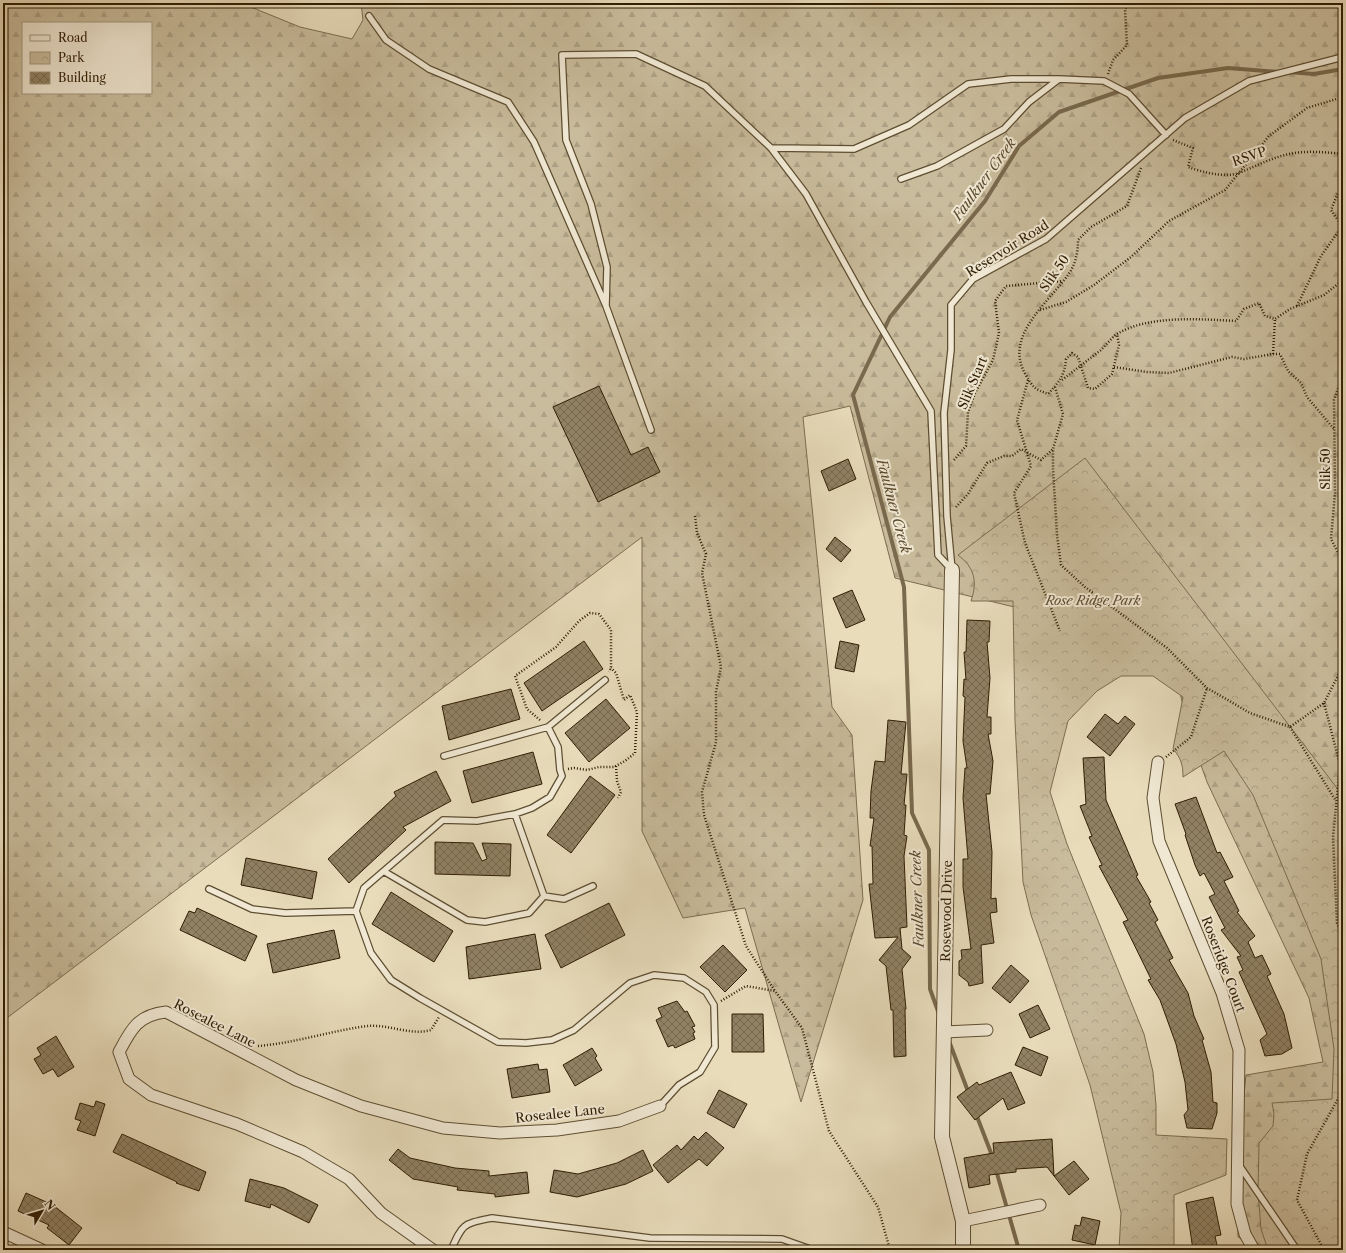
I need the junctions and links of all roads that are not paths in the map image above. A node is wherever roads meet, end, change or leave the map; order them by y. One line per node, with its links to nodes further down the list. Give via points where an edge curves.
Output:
1 (368, 16): 7 (lane, via 386,40 430,69 508,102 534,142)
2 (1343, 57): 4 (lane, Reservoir Road, via 1249,82 1185,118)
3 (1059, 78): 4 (lane, via 1106,82 1129,94); 5 (lane, via 1010,79 968,84 909,125 854,149); 6 (lane, via 1029,102 1004,129 937,166)
4 (1166, 135): 9 (lane, Reservoir Road, via 1046,239 973,279 951,305 951,350 944,413 947,516)
5 (772, 148): 7 (lane, via 705,86 636,54 562,55 566,140 591,204 607,267); 9 (lane, via 806,194 931,411 938,555)
6 (901, 179)
7 (606, 306): 8 (lane)
8 (652, 430)
9 (952, 570): 21 (street, Rosewood Drive)
10 (605, 680): 11 (lane)
11 (548, 727): 12 (lane); 14 (lane, via 558,747 562,776 550,797 532,808)
12 (444, 756)
13 (1158, 762): 23 (street, Roseridge Court, via 1153,798 1159,841 1222,993 1239,1050)
14 (515, 814): 15 (lane, via 477,821 443,820); 18 (lane)
15 (385, 872): 18 (lane, via 467,920 485,922 529,913); 19 (lane, via 364,888)
16 (593, 886): 18 (lane, via 564,899)
17 (208, 889): 19 (lane, via 252,909 285,912)
18 (544, 896)
19 (356, 911): 22 (lane, via 371,953 391,980 498,1042 526,1043 552,1040 574,1030 630,983 654,975 684,978 706,992 714,1005 715,1047 700,1072 679,1085)
20 (987, 1030): 21 (street)
21 (944, 1032): 25 (street, Rosewood Drive, via 942,1137)
22 (660, 1106): 28 (street, Rosealee Lane, via 619,1121 557,1130 500,1133 443,1128 362,1106 296,1080 166,1012 151,1014 130,1029 119,1052 129,1080 151,1095 237,1124 303,1152 349,1179 381,1213)
23 (1237, 1162): 32 (street, Roseridge Court, via 1237,1204 1245,1234); 33 (lane)
24 (1040, 1205): 25 (street)
25 (963, 1221): 31 (street, Rosewood Drive)
26 (3, 1232): 27 (street)
27 (42, 1250)
28 (433, 1250)
29 (451, 1250): 30 (lane, via 461,1227 492,1218 650,1238 782,1239)
30 (813, 1250)
31 (963, 1250)
32 (1254, 1250)
33 (1297, 1250)

